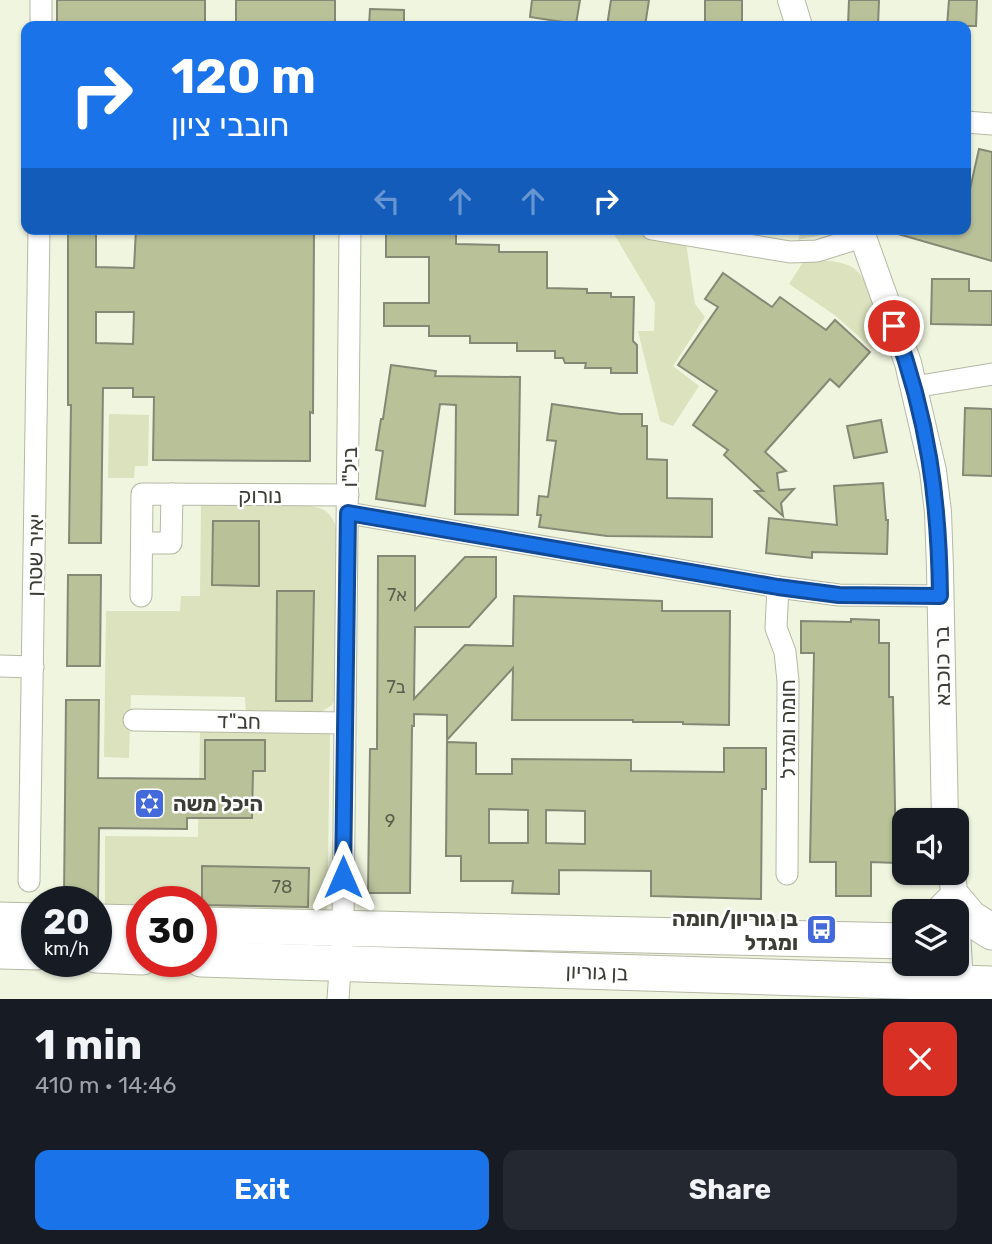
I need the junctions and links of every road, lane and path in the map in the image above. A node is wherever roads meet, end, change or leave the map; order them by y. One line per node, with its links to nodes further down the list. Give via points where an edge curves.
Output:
1 (41, 0): 3 (street)
2 (791, 0): 4 (street)
3 (41, 21)
4 (797, 21)
5 (971, 122): 6 (street)
6 (992, 124)
7 (39, 235): 21 (street, יאיר שטרן)
8 (350, 235): 15 (street, ביל"ו)
9 (688, 235): 10 (street, via 790,252 817,251)
10 (856, 235)
11 (862, 235): 13 (street, בר כוכבא)
12 (992, 374): 13 (street)
13 (914, 387): 19 (street, בר כוכבא, via 933,471)
14 (173, 494): 15 (street, נורוק); 16 (street, נורוק, via 142,494); 16 (street, via 172,544)
15 (348, 504): 17 (street, נורוק); 23 (street, ביל"ו)
16 (142, 543): 18 (street, נורוק)
17 (778, 587): 19 (street, נורוק, via 839,595); 25 (street, חומה ומגדל, via 776,628 788,681)
18 (141, 596)
19 (940, 596): 24 (street, בר כוכבא)
20 (0, 666): 21 (street)
21 (33, 667): 26 (street, יאיר שטרן)
22 (134, 720): 23 (street, חב"ד)
23 (344, 723): 31 (street, ביל"ו)
24 (945, 808)
25 (787, 874)
26 (29, 881)
27 (969, 917): 32 (main road)
28 (0, 920): 29 (main road)
29 (21, 921)
30 (217, 925): 31 (main road, בן גוריון)
31 (343, 928): 33 (main road, בן גוריון); 40 (street, ביל"ו)
32 (992, 932)
33 (892, 939)
34 (969, 943): 35 (main road)
35 (992, 943)
36 (0, 951): 37 (main road)
37 (21, 952)
38 (217, 960): 40 (main road, בן גוריון)
39 (969, 964): 41 (street)
40 (341, 965): 41 (main road, בן גוריון); 42 (street, ביל"ו)
41 (982, 988)
42 (338, 999)

